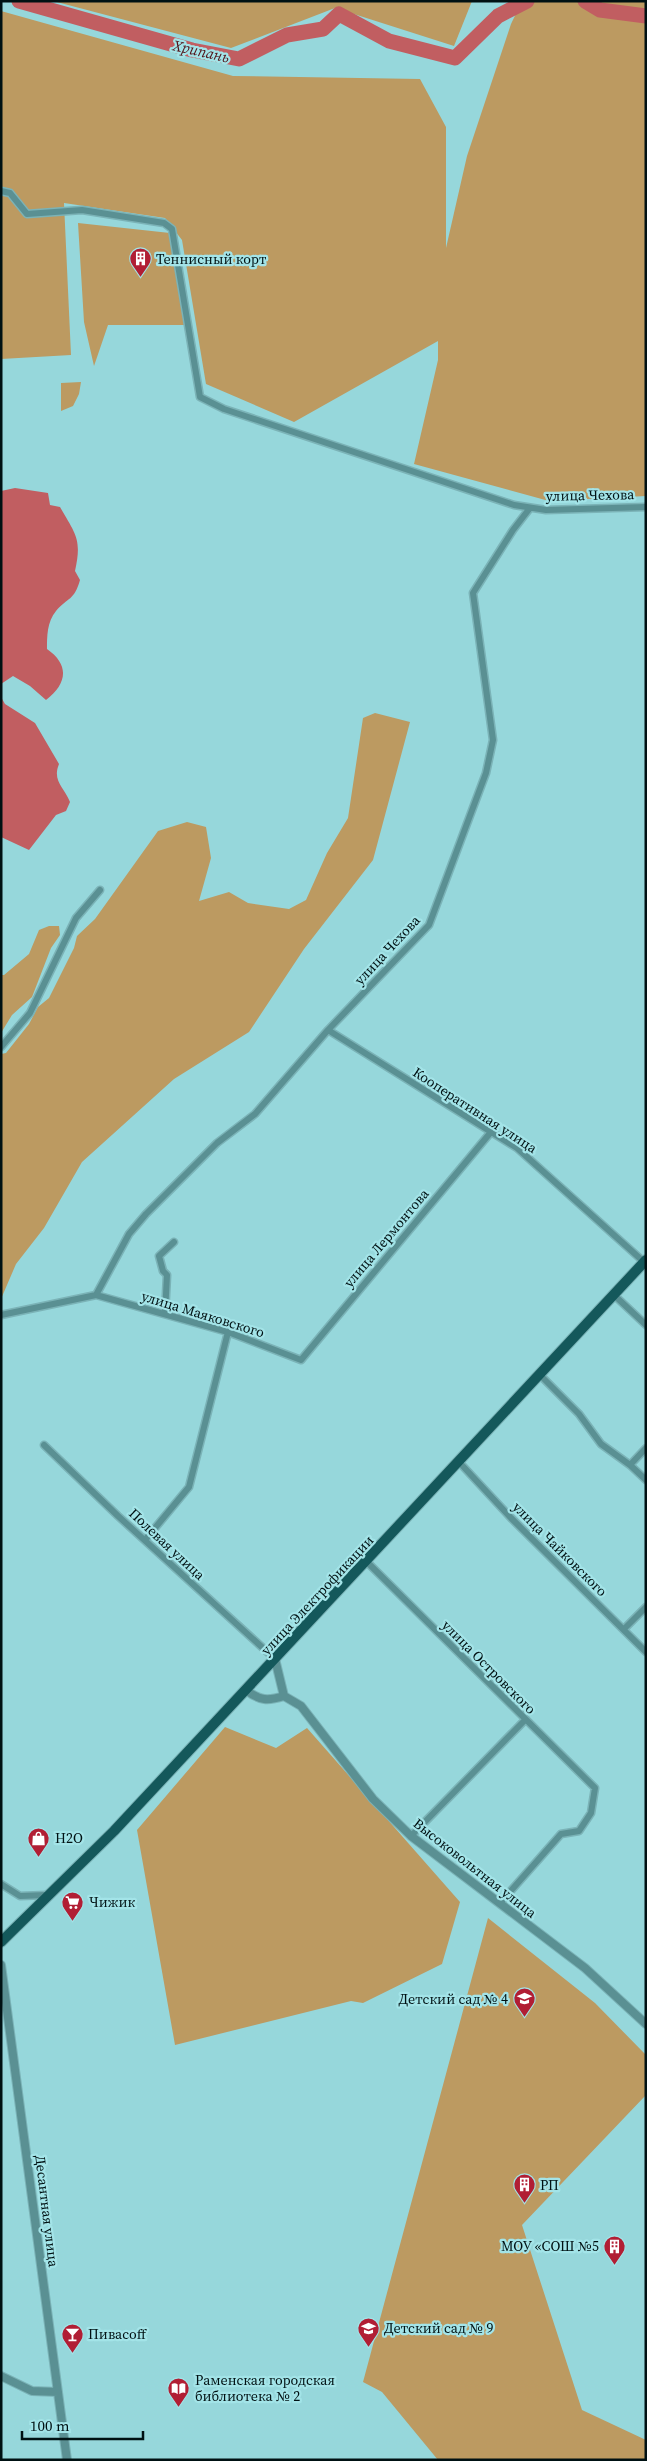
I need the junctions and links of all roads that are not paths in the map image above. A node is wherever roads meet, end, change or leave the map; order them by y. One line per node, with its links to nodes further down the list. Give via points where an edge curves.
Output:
1 (1, 191): 3 (street, via 10,193 27,214 82,210 170,226 200,397 224,409)
2 (646, 507): 3 (street, улица Чехова)
3 (530, 508): 5 (street, улица Чехова, via 473,593 493,740 486,773 429,925)
4 (100, 890): 6 (street, via 76,918 30,1013)
5 (328, 1030): 7 (street, Кооперативная улица); 10 (street, улица Чехова, via 255,1114 217,1143 146,1214 129,1234)
6 (1, 1047)
7 (491, 1132): 9 (street, Кооперативная улица, via 527,1157); 16 (street, улица Лермонтова)
8 (174, 1242): 12 (street, via 159,1256 167,1275)
9 (645, 1261): 11 (main road, улица Электрофикации)
10 (96, 1295): 12 (street, улица Маяковского); 13 (street)
11 (614, 1295): 14 (street); 17 (main road, улица Электрофикации)
12 (165, 1314): 15 (street, улица Маяковского)
13 (1, 1315)
14 (646, 1325)
15 (228, 1332): 16 (street, улица Маяковского); 23 (street, via 189,1487)
16 (301, 1360)
17 (540, 1376): 20 (main road, улица Электрофикации); 21 (street, via 580,1414 601,1444)
18 (44, 1445): 23 (street, Полевая улица)
19 (646, 1448): 21 (street)
20 (459, 1462): 24 (main road, улица Электрофикации); 26 (street, улица Чайковского)
21 (630, 1465): 22 (street)
22 (646, 1480)
23 (145, 1540): 28 (street, Полевая улица)
24 (367, 1562): 28 (main road, улица Электрофикации); 31 (street, улица Островского)
25 (646, 1607): 26 (street)
26 (624, 1629): 27 (street, улица Чайковского)
27 (646, 1652)
28 (275, 1659): 29 (main road, улица Электрофикации); 30 (street)
29 (246, 1690): 30 (street, via 265,1700); 34 (main road, улица Электрофикации, via 114,1831)
30 (284, 1696): 32 (street, Высоковольтная улица, via 301,1706 372,1798)
31 (525, 1720): 32 (street); 35 (street, улица Островского, via 595,1788 591,1814 579,1831 561,1834)
32 (411, 1836): 35 (street, Высоковольтная улица)
33 (1, 1884): 34 (street, via 15,1895)
34 (47, 1896): 36 (main road, улица Электрофикации)
35 (500, 1903): 38 (street, Высоковольтная улица, via 585,1968)
36 (1, 1942)
37 (1, 1965): 40 (street, Десантная улица)
38 (646, 2024)
39 (1, 2376): 40 (street, via 32,2391)
40 (58, 2392): 41 (street, Десантная улица)
41 (67, 2460)

